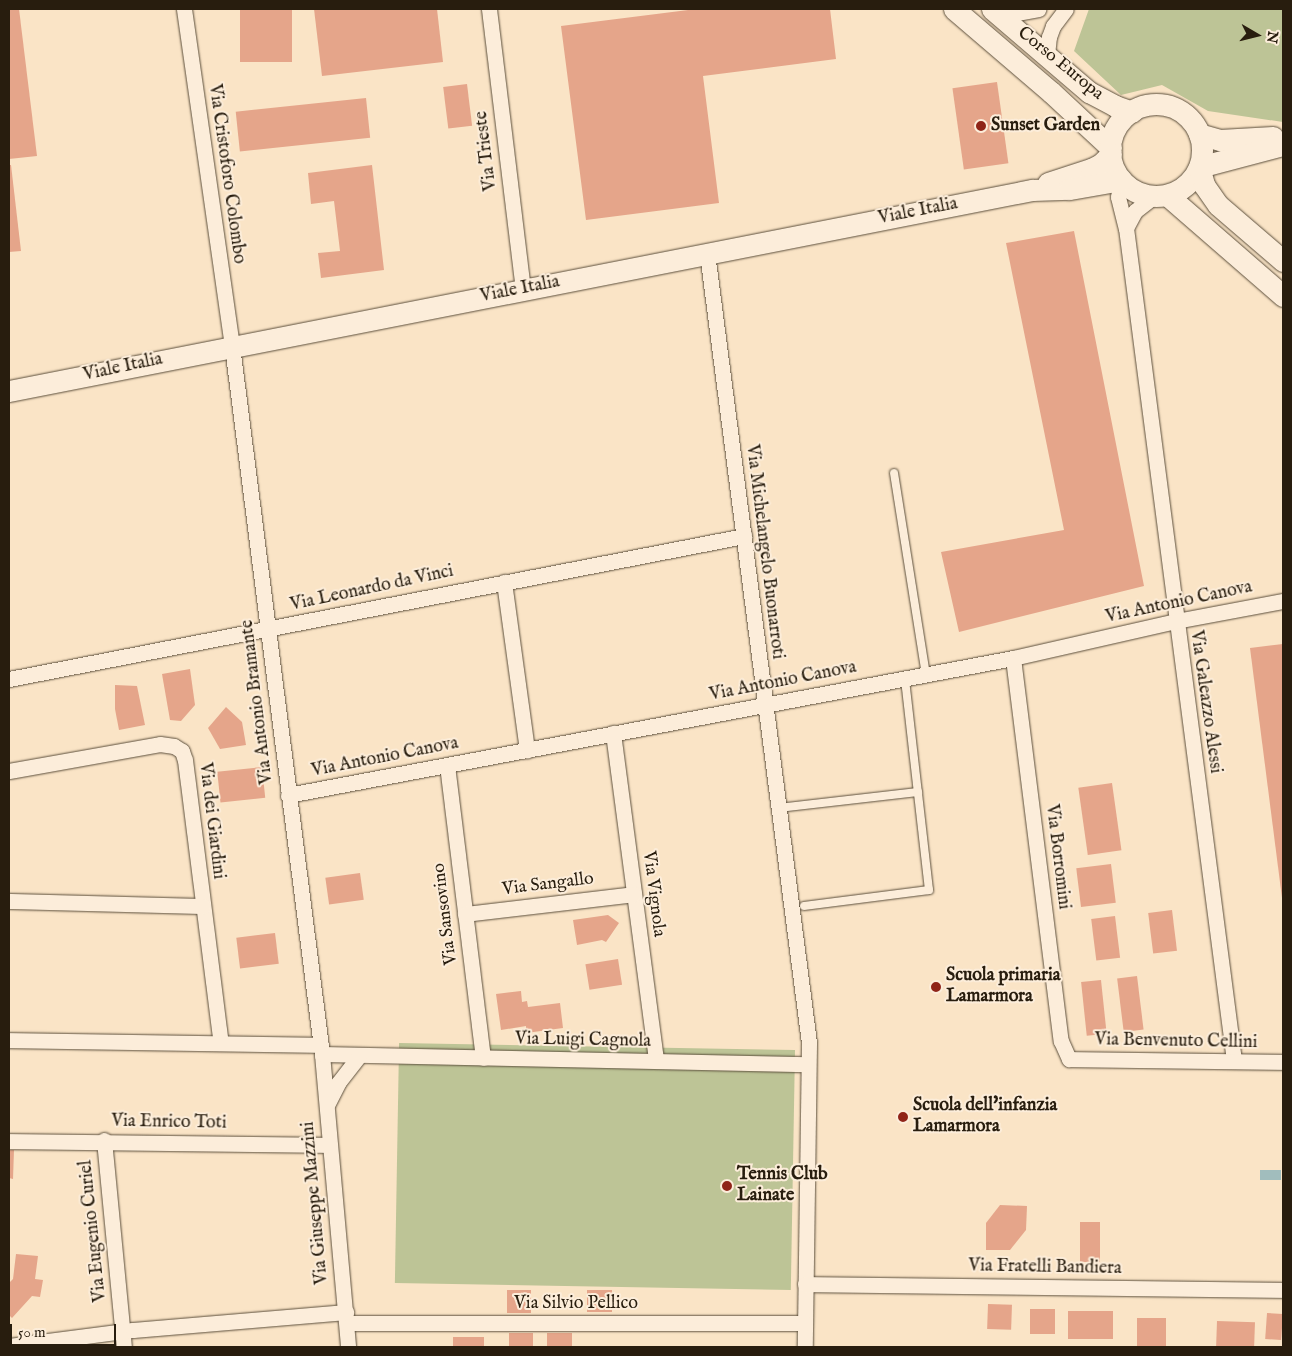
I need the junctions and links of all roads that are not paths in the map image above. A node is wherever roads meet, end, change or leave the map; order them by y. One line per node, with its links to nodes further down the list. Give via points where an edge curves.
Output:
1 (184, 9): 22 (street, Via Cristoforo Colombo)
2 (489, 9): 20 (street, Via Trieste)
3 (954, 9): 12 (street, Corso Europa, via 1051,92)
4 (1038, 9): 6 (street)
5 (1066, 9): 7 (street, via 1049,37)
6 (996, 12): 7 (street, Corso Europa)
7 (1047, 55): 8 (street, Corso Europa, via 1089,92)
8 (1132, 112): 9 (street, via 1151,105 1171,107 1183,113); 12 (street, via 1116,127)
9 (1199, 134): 10 (street, via 1220,140); 13 (street, via 1202,146)
10 (1283, 136)
11 (1283, 145): 13 (street)
12 (1111, 151): 14 (street); 15 (street, Viale Italia, via 1101,164 1091,169)
13 (1199, 167): 16 (street, via 1190,182 1179,190); 19 (street, via 1204,185 1218,204)
14 (1121, 180): 15 (street, Viale Italia, via 1069,189); 16 (street, via 1130,188); 17 (street, Via Galeazzo Alessi, via 1118,196)
15 (1032, 190): 18 (street, Viale Italia)
16 (1160, 196): 17 (street, via 1135,211); 21 (street)
17 (1126, 228): 28 (street, Via Galeazzo Alessi)
18 (708, 253): 20 (street, Viale Italia); 25 (street, Via Michelangelo Buonarroti)
19 (1283, 262)
20 (523, 289): 22 (street, Viale Italia)
21 (1283, 296)
22 (232, 346): 23 (street, Viale Italia); 29 (street, Via Antonio Bramante)
23 (9, 391)
24 (894, 473): 31 (lane)
25 (744, 536): 26 (street, Via Leonardo da Vinci); 34 (street, Via Michelangelo Buonarroti)
26 (504, 582): 29 (street, Via Leonardo da Vinci); 36 (street)
27 (1283, 601): 28 (street, Via Antonio Canova)
28 (1176, 621): 30 (street, Via Antonio Canova); 54 (street, Via Galeazzo Alessi)
29 (268, 630): 33 (street, Via Leonardo da Vinci); 40 (street, Via Antonio Bramante)
30 (1013, 658): 31 (street, Via Antonio Canova); 52 (street, Via Borromini, via 1061,1041)
31 (926, 674): 32 (street, Via Antonio Canova)
32 (905, 678): 34 (street, Via Antonio Canova); 39 (lane)
33 (9, 679)
34 (765, 705): 35 (street, Via Antonio Canova); 41 (street, Via Michelangelo Buonarroti)
35 (613, 733): 36 (street, Via Antonio Canova); 42 (street, Via Vignola)
36 (527, 750): 37 (street, Via Antonio Canova)
37 (447, 765): 40 (street, Via Antonio Canova); 46 (street, Via Sansovino)
38 (9, 771): 44 (street, Via dei Giardini, via 160,744 182,751)
39 (918, 792): 41 (lane); 45 (lane, via 929,890)
40 (288, 796): 49 (street, Via Antonio Bramante)
41 (778, 808): 56 (street, Via Michelangelo Buonarroti)
42 (634, 894): 46 (street, Via Sangallo); 53 (street, Via Vignola)
43 (9, 901): 44 (street)
44 (203, 906): 48 (street, Via dei Giardini)
45 (804, 906)
46 (465, 914): 51 (street, Via Sansovino)
47 (9, 1040): 48 (street, Via Luigi Cagnola)
48 (221, 1043): 49 (street, Via Luigi Cagnola)
49 (322, 1050): 50 (street, Via Luigi Cagnola); 57 (street, Via Giuseppe Mazzini)
50 (359, 1056): 51 (street, Via Luigi Cagnola); 57 (street, via 338,1083)
51 (483, 1058): 53 (street, Via Luigi Cagnola)
52 (1069, 1059): 54 (street, Via Benvenuto Cellini)
53 (656, 1060): 56 (street, Via Luigi Cagnola)
54 (1234, 1061): 55 (street, Via Benvenuto Cellini)
55 (1283, 1062)
56 (808, 1064): 61 (street, Via Michelangelo Buonarroti)
57 (326, 1107): 60 (street, Via Giuseppe Mazzini)
58 (104, 1140): 59 (street, Via Enrico Toti); 60 (street, Via Enrico Toti); 65 (street, Via Eugenio Curiel)
59 (9, 1141)
60 (329, 1145): 63 (street, Via Giuseppe Mazzini)
61 (805, 1284): 62 (street, Via Fratelli Bandiera); 64 (street, Via Michelangelo Buonarroti)
62 (1283, 1290)
63 (346, 1317): 64 (street, Via Silvio Pellico); 65 (street, Via Silvio Pellico); 68 (street, Via Giuseppe Mazzini)
64 (805, 1323): 69 (street, Via Michelangelo Buonarroti)
65 (122, 1331): 66 (street, Via Silvio Pellico); 67 (street, Via Eugenio Curiel)
66 (9, 1346)
67 (124, 1347)
68 (348, 1347)
69 (805, 1347)

